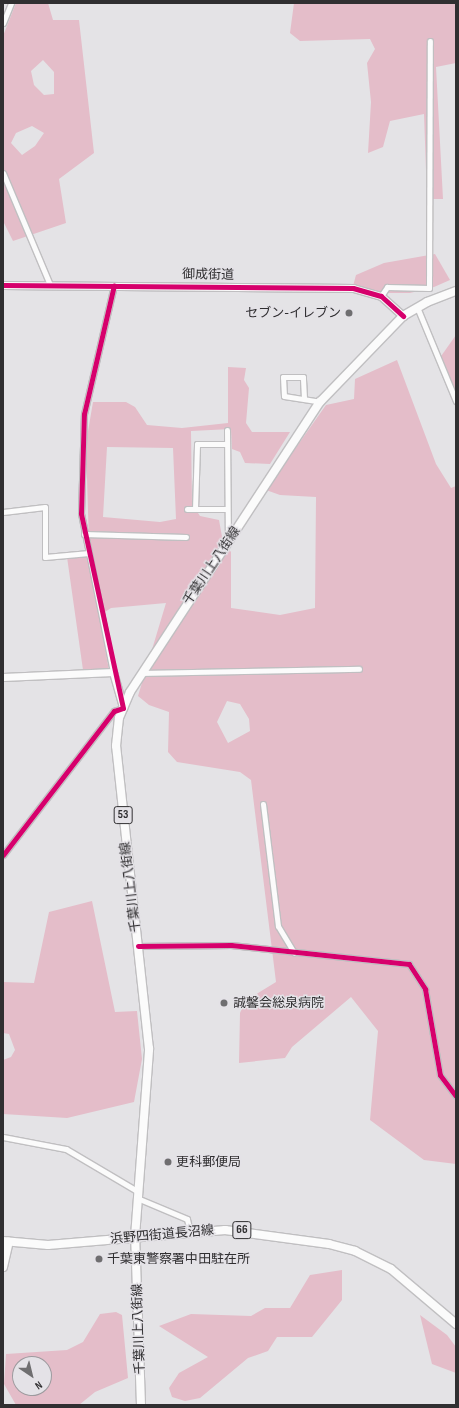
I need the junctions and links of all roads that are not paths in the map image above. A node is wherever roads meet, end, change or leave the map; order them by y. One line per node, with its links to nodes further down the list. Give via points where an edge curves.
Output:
1 (11, 3): 2 (street)
2 (3, 23)
3 (430, 41): 9 (street, via 429,288 387,287)
4 (3, 173): 6 (street)
5 (3, 285): 6 (street, 御成街道)
6 (50, 285): 7 (street, 御成街道)
7 (114, 285): 9 (street, 御成街道, via 346,288); 21 (street, via 84,414 81,513)
8 (456, 291): 10 (main road, 53)
9 (381, 296): 11 (street, 御成街道)
10 (417, 307): 11 (main road, 53); 13 (street)
11 (404, 316): 14 (main road, 千葉川上八街線 / 53)
12 (304, 398): 12 (street, via 284,396 283,377 303,377); 14 (street)
13 (456, 401)
14 (320, 402): 23 (main road, 千葉川上八街線 / 53)
15 (227, 430): 16 (street)
16 (226, 444): 18 (street, via 197,444); 19 (street)
17 (187, 509): 18 (street)
18 (196, 509): 19 (street)
19 (225, 510): 23 (street)
20 (3, 512): 24 (street, via 45,507 45,557)
21 (84, 534): 22 (street); 24 (street)
22 (186, 537)
23 (228, 542): 27 (main road, 千葉川上八街線 / 53)
24 (88, 553): 26 (street)
25 (359, 669): 27 (street)
26 (113, 672): 28 (street); 29 (street)
27 (142, 673): 29 (main road, 千葉川上八街線 / 53)
28 (3, 677)
29 (123, 708): 31 (street, via 114,711); 32 (main road, 千葉川上八街線 / 53, via 116,746)
30 (263, 804): 33 (street, via 278,926)
31 (3, 855)
32 (138, 946): 33 (street, via 231,944); 36 (main road, 千葉川上八街線 / 53, via 150,1064)
33 (294, 953): 34 (street, via 409,964 425,989 440,1075)
34 (456, 1096)
35 (3, 1137): 36 (street, via 66,1150)
36 (137, 1194): 37 (street, via 187,1219); 38 (main road, 千葉川上八街線 / 53)
37 (190, 1232): 38 (main road, 浜野四街道長沼線 / 66); 41 (main road, 浜野四街道長沼線 / 66, via 243,1230 355,1251 391,1269)
38 (135, 1237): 39 (main road, 浜野四街道長沼線 / 66, via 48,1245); 42 (main road, 千葉川上八街線 / 53)
39 (6, 1242): 40 (main road, 浜野四街道長沼線 / 66)
40 (3, 1267)
41 (456, 1324)
42 (141, 1405)

